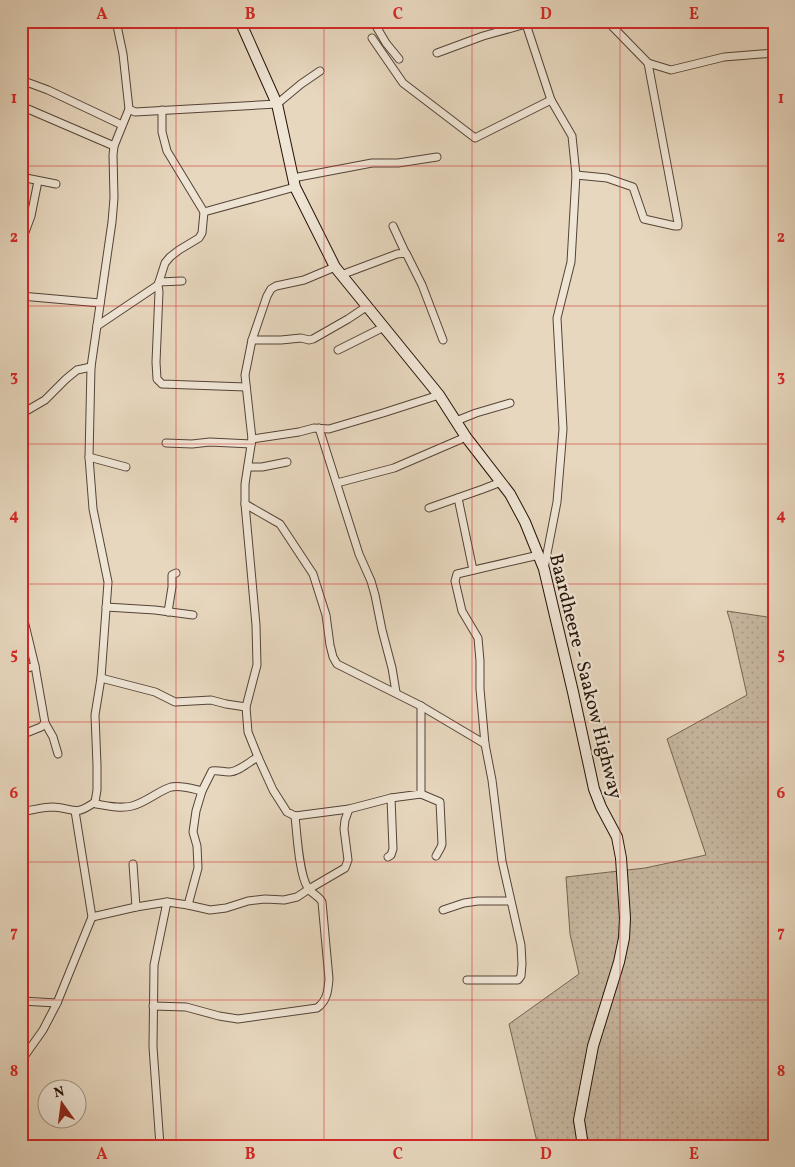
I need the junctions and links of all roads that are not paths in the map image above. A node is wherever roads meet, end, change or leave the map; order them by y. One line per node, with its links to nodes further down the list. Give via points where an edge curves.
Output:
1 (116, 21): 16 (street)
2 (240, 21): 14 (main road, Baardheere - Saakow Highway)
3 (373, 21): 9 (street)
4 (609, 21): 10 (street)
5 (525, 22): 7 (street); 13 (street)
6 (372, 38): 13 (street, via 403,83 475,138)
7 (437, 53)
8 (774, 53): 10 (street, via 724,56 671,70)
9 (399, 59)
10 (648, 63): 21 (street, via 678,226 644,219 633,187 606,178)
11 (320, 71): 14 (street)
12 (21, 80): 18 (street)
13 (551, 100): 21 (street, via 572,136)
14 (276, 104): 17 (street); 24 (main road, Baardheere - Saakow Highway)
15 (21, 106): 19 (street)
16 (129, 109): 17 (street, via 135,112); 18 (street)
17 (162, 110): 26 (street, via 162,132 167,151)
18 (122, 125): 19 (street)
19 (114, 146): 34 (street, via 112,222)
20 (437, 157): 24 (street, via 372,163)
21 (576, 175): 61 (street, via 571,262 557,318 563,429 556,502)
22 (21, 177): 23 (street)
23 (38, 181): 25 (street); 28 (street, via 31,216)
24 (294, 182): 26 (street); 30 (main road, Baardheere - Saakow Highway)
25 (56, 184)
26 (204, 212): 32 (street, via 199,238 170,257)
27 (393, 226): 29 (street)
28 (21, 243)
29 (405, 252): 30 (street); 39 (street, via 422,285)
30 (338, 271): 35 (main road, Baardheere - Saakow Highway); 38 (street, via 270,289)
31 (182, 280): 32 (street)
32 (158, 284): 36 (street); 42 (street, via 157,379 162,384)
33 (21, 296): 34 (street)
34 (100, 303): 36 (street)
35 (366, 306): 37 (main road, Baardheere - Saakow Highway); 38 (street, via 313,339)
36 (97, 326): 41 (street)
37 (384, 327): 40 (street); 43 (main road, Baardheere - Saakow Highway)
38 (252, 340): 42 (street)
39 (443, 340)
40 (338, 350)
41 (91, 367): 45 (street, via 77,370 45,400); 51 (street)
42 (246, 387): 49 (street)
43 (439, 395): 46 (main road, Baardheere - Saakow Highway); 47 (street, via 328,429)
44 (510, 403): 46 (street)
45 (21, 414)
46 (456, 420): 48 (main road, Baardheere - Saakow Highway)
47 (319, 428): 49 (street); 56 (street)
48 (466, 437): 55 (main road, Baardheere - Saakow Highway); 56 (street, via 394,468)
49 (251, 442): 50 (street); 54 (street)
50 (166, 443)
51 (89, 458): 53 (street); 64 (street, via 93,509 108,582)
52 (287, 462): 54 (street)
53 (126, 467)
54 (248, 467): 58 (street)
55 (501, 482): 57 (street); 60 (main road, Baardheere - Saakow Highway, via 526,522)
56 (337, 483): 71 (street, via 375,594)
57 (458, 498): 59 (street); 62 (street)
58 (245, 504): 71 (street, via 280,524 314,574 337,664); 73 (street, via 257,665)
59 (429, 508)
60 (539, 555): 61 (main road, Baardheere - Saakow Highway); 62 (street)
61 (544, 569): 103 (main road, Baardheere - Saakow Highway, via 594,789 618,837 626,918 619,962 591,1055 579,1120)
62 (472, 570): 76 (street, via 457,574 455,580 462,610 478,638)
63 (176, 573): 66 (street, via 172,575)
64 (106, 607): 66 (street); 70 (street)
65 (21, 608): 68 (street)
66 (168, 612): 67 (street)
67 (193, 615)
68 (35, 666): 69 (street); 74 (street)
69 (21, 670)
70 (101, 678): 73 (street, via 155,692 175,702 211,700); 82 (street, via 95,715)
71 (396, 692): 72 (street)
72 (421, 706): 76 (street); 80 (street)
73 (246, 707): 78 (street, via 248,732)
74 (46, 723): 75 (street); 77 (street)
75 (21, 735)
76 (485, 744): 91 (street)
77 (58, 754)
78 (258, 757): 79 (street, via 234,772 212,771); 86 (street, via 273,790 287,812)
79 (202, 791): 82 (street, via 169,788 133,806 120,808); 93 (street, via 193,832 198,868)
80 (421, 794): 81 (street); 87 (street, via 440,802 442,847)
81 (391, 798): 83 (street); 88 (street, via 392,849)
82 (95, 802): 84 (street)
83 (349, 810): 86 (street); 90 (street, via 344,829 348,860 345,868)
84 (75, 811): 85 (street, via 50,807); 96 (street)
85 (21, 812)
86 (295, 816): 90 (street, via 303,875)
87 (436, 856)
88 (388, 857)
89 (133, 864): 94 (street)
90 (309, 889): 93 (street, via 284,900 248,901 226,908 210,910); 100 (street, via 322,902 329,979 328,992 317,1008 238,1019 186,1007)
91 (510, 901): 95 (street, via 478,901); 97 (street, via 521,945 521,976 518,980)
92 (168, 902): 93 (street); 94 (street); 100 (street, via 154,965)
93 (188, 905)
94 (136, 907): 96 (street)
95 (443, 910)
96 (92, 917): 99 (street)
97 (467, 980)
98 (21, 1001): 99 (street)
99 (57, 1002): 101 (street, via 43,1030)
100 (153, 1006): 102 (street)
101 (21, 1061)
102 (160, 1146)
103 (583, 1146)

